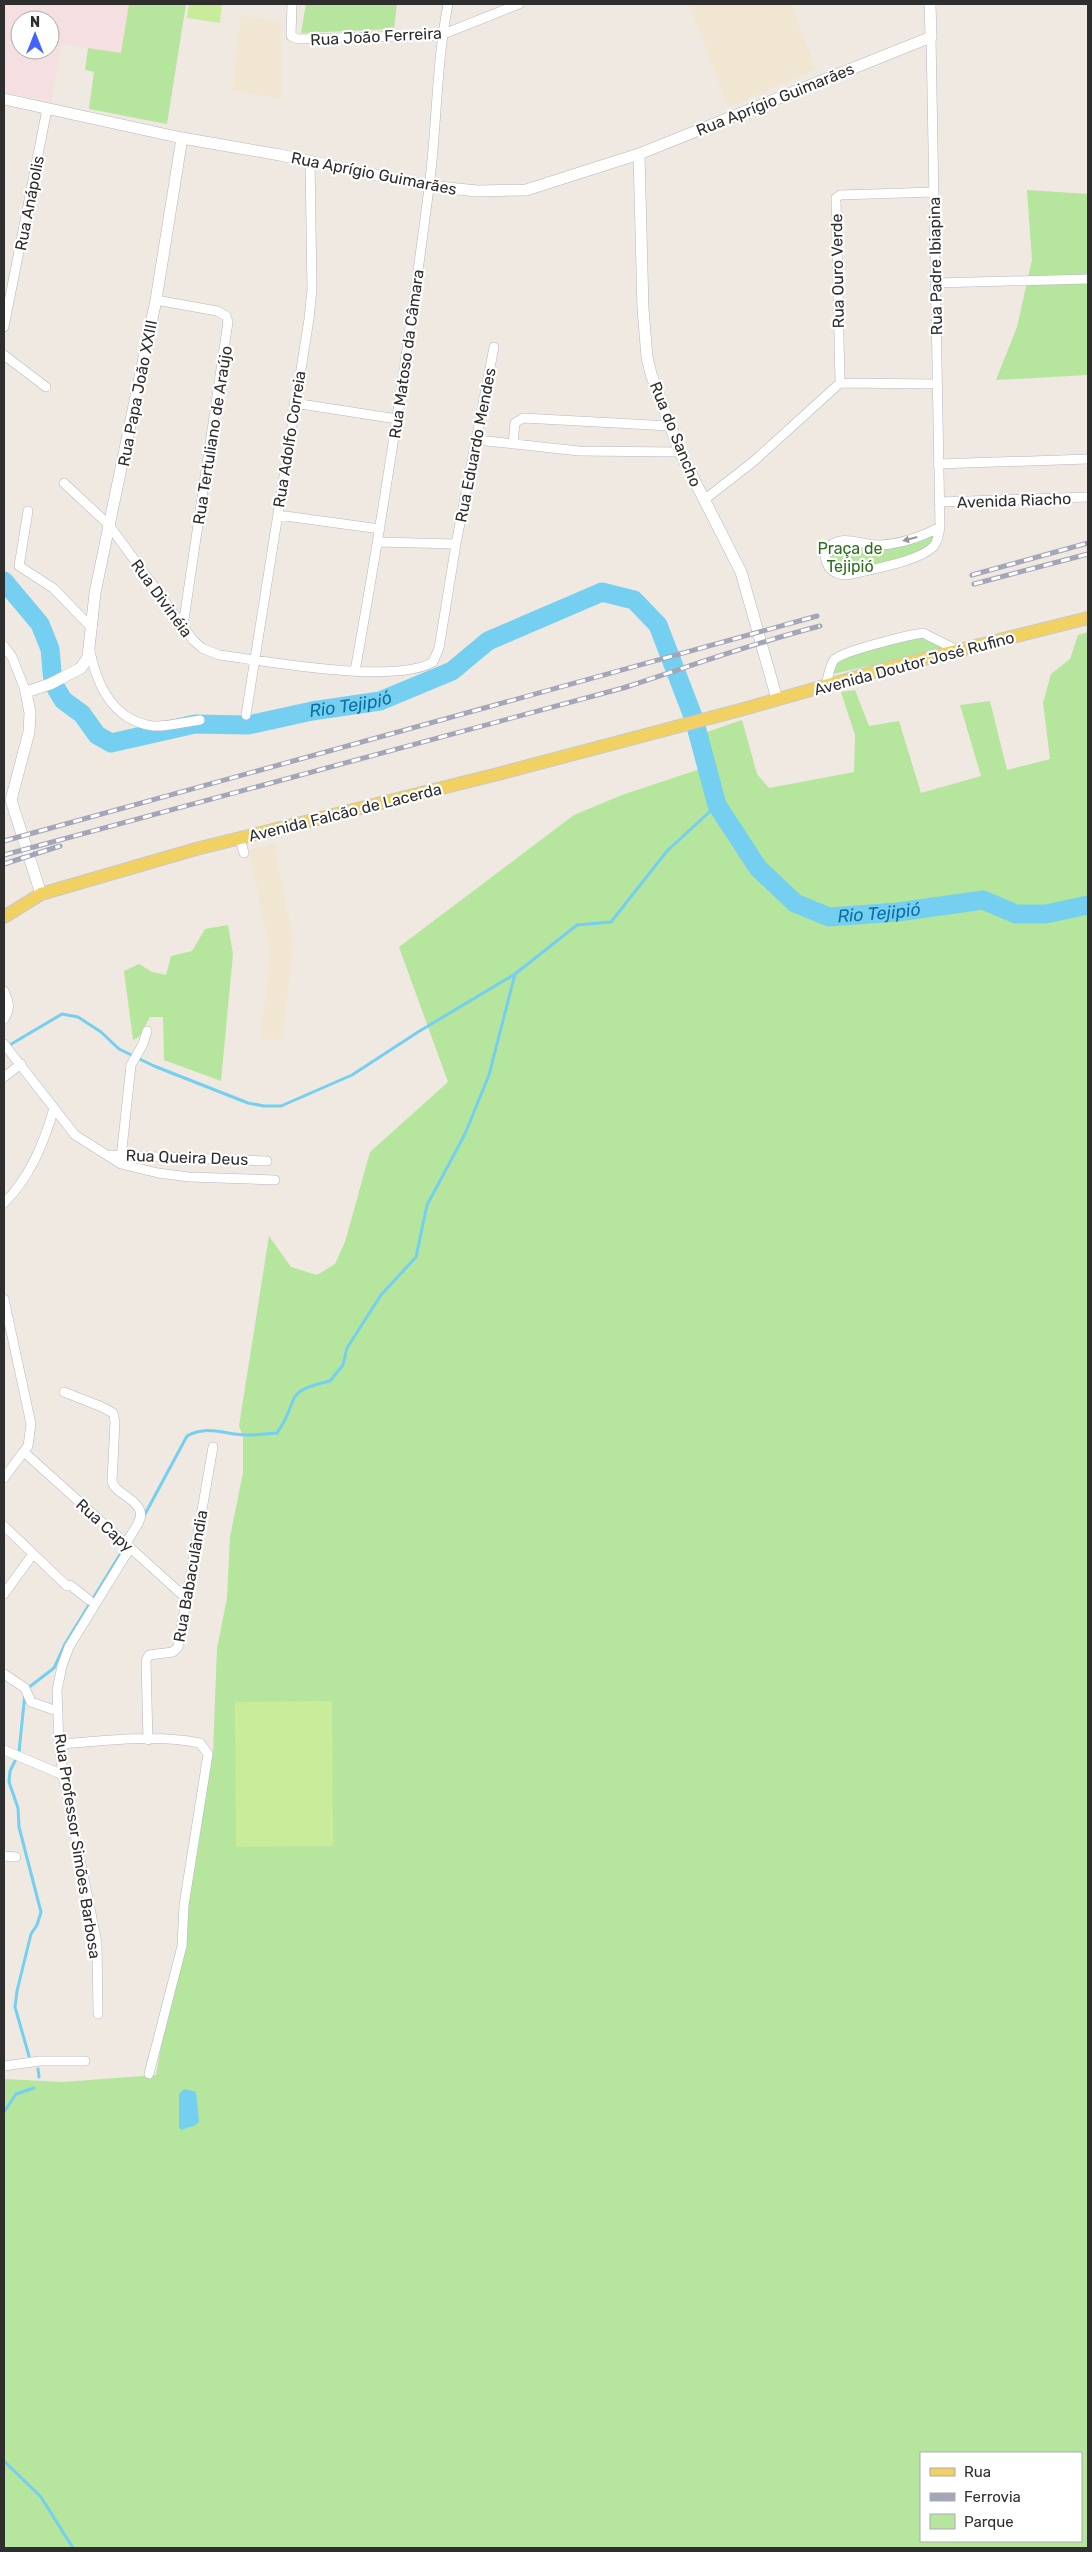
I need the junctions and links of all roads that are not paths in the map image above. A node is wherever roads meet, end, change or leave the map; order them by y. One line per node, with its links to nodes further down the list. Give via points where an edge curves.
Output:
1 (292, 4): 5 (street, Rua João Ferreira, via 290,32 298,39)
2 (448, 4): 5 (street, Rua Matoso da Câmara)
3 (519, 4): 5 (street, Rua João Ferreira)
4 (930, 4): 6 (street, Rua Padre Ibiapina)
5 (442, 35): 12 (street, Rua Matoso da Câmara)
6 (931, 37): 10 (street, Rua Aprígio Guimarães); 13 (street, Rua Padre Ibiapina)
7 (4, 98): 8 (street, Rua Aprígio Guimarães)
8 (44, 105): 9 (street, Rua Aprígio Guimarães); 17 (street, Rua Anápolis)
9 (182, 138): 11 (street, Rua Aprígio Guimarães); 16 (street, Rua Papa João XXIII)
10 (639, 154): 12 (street, Rua Aprígio Guimarães, via 526,190 477,192); 25 (street, Rua do Sancho, via 647,357)
11 (310, 161): 12 (street, Rua Aprígio Guimarães); 23 (street, Rua Adolfo Correia, via 312,289)
12 (430, 186): 24 (street, Rua Matoso da Câmara)
13 (934, 192): 15 (street, Rua Padre Ibiapina); 20 (street, Rua Ouro Verde, via 840,195 836,198)
14 (1088, 279): 15 (street)
15 (935, 284): 21 (street, Rua Padre Ibiapina)
16 (156, 300): 37 (street, Rua Papa João XXIII); 43 (street, Rua Tertuliano de Araújo, via 217,311 226,316 228,322)
17 (4, 327)
18 (494, 347): 26 (street, Rua Eduardo Mendes)
19 (4, 355): 22 (street)
20 (840, 383): 21 (street); 33 (street, via 754,461)
21 (937, 384): 30 (street, Rua Padre Ibiapina)
22 (46, 387)
23 (294, 403): 24 (street); 36 (street, Rua Adolfo Correia)
24 (397, 419): 38 (street, Rua Matoso da Câmara)
25 (670, 426): 27 (street, via 523,418 516,423); 28 (street, Rua do Sancho)
26 (477, 440): 27 (street); 41 (street, Rua Eduardo Mendes)
27 (513, 444): 28 (street, via 579,451)
28 (680, 452): 33 (street, Rua do Sancho)
29 (1088, 458): 30 (street)
30 (938, 464): 34 (street, Rua Padre Ibiapina)
31 (64, 483): 37 (street, Rua Divinéia)
32 (1088, 497): 34 (street, Avenida Riacho)
33 (704, 500): 52 (street, Rua do Sancho, via 741,572)
34 (939, 502): 39 (street, Rua Padre Ibiapina)
35 (28, 511): 44 (street, via 19,566 52,588)
36 (278, 515): 38 (street); 48 (street, Rua Adolfo Correia)
37 (110, 525): 43 (street, Rua Divinéia); 44 (street, Rua Papa João XXIII, via 95,593)
38 (380, 528): 40 (street, Rua Matoso da Câmara)
39 (940, 528): 39 (street, one-way to 39, via 895,543 835,542 825,551 825,559 830,571 836,574 848,575 881,567 928,550 937,541)
40 (378, 542): 41 (street, Rua Eduardo Mendes); 49 (street, Rua Matoso da Câmara)
41 (456, 544): 49 (street, Rua Eduardo Mendes, via 439,648 433,662 390,673)
42 (1088, 618): 47 (main road, Avenida Doutor José Rufino)
43 (183, 626): 48 (street, Rua Divinéia, via 193,640 209,652)
44 (92, 628): 46 (street, Rua Papa João XXIII)
45 (4, 646): 51 (street)
46 (90, 648): 51 (street, Rua Papa João XXIII, via 81,668); 55 (street, Rua Papa João XXIII, via 95,676 102,690 125,716 155,726)
47 (957, 650): 50 (main road, Avenida Doutor José Rufino); 50 (street, via 924,634 869,647 838,657 831,666)
48 (256, 660): 49 (street, Rua Divinéia); 54 (street, Rua Adolfo Correia)
49 (354, 671)
50 (826, 686): 52 (main road, Avenida Doutor José Rufino)
51 (26, 692): 56 (street, via 30,713 23,758)
52 (777, 699): 53 (main road, Avenida Doutor José Rufino)
53 (740, 710): 57 (main road, Avenida Falcão de Lacerda)
54 (246, 715)
55 (200, 720)
56 (7, 802): 59 (street)
57 (240, 838): 58 (street); 59 (main road, Avenida Falcão de Lacerda)
58 (244, 853)
59 (41, 894): 60 (main road, Avenida Falcão de Lacerda)
60 (4, 917)
61 (4, 991): 62 (street, via 9,1010)
62 (4, 1019)
63 (147, 1031): 68 (street, via 133,1060)
64 (4, 1044): 65 (street, Rua Queira Deus)
65 (21, 1064): 66 (street); 67 (street, Rua Queira Deus)
66 (4, 1077)
67 (54, 1108): 69 (street, Rua Queira Deus, via 75,1135); 73 (street, via 33,1164)
68 (122, 1154): 69 (street, Rua Queira Deus); 70 (street, Rua Queira Deus); 71 (street)
69 (106, 1155): 71 (street, Rua Queira Deus)
70 (267, 1161)
71 (121, 1164): 72 (street, Rua Queira Deus, via 190,1177)
72 (275, 1180)
73 (4, 1203)
74 (4, 1299): 77 (street, via 30,1414 30,1434)
75 (64, 1392): 80 (street, Rua Professor Simões Barbosa, via 113,1413 112,1482 141,1509)
76 (213, 1448): 83 (street, Rua Babaculândia)
77 (24, 1452): 78 (street); 80 (street, Rua Capy)
78 (5, 1473)
79 (4, 1526): 81 (street)
80 (128, 1546): 83 (street, Rua Capy); 86 (street, Rua Professor Simões Barbosa, via 69,1647 62,1666)
81 (33, 1554): 82 (street); 84 (street, via 67,1586 81,1591)
82 (4, 1594)
83 (187, 1598): 87 (street, Rua Babaculândia, via 177,1650 147,1657)
84 (90, 1600)
85 (4, 1674): 86 (street, via 25,1688 31,1702)
86 (57, 1711): 88 (street, Rua Professor Simões Barbosa)
87 (148, 1740): 88 (street); 96 (street, via 200,1742 208,1754 184,1906 182,1946)
88 (59, 1744): 90 (street, Rua Professor Simões Barbosa)
89 (4, 1750): 90 (street)
90 (63, 1775): 93 (street, Rua Professor Simões Barbosa, via 96,1936)
91 (4, 1856): 92 (street)
92 (16, 1856)
93 (98, 2014)
94 (84, 2061): 95 (street)
95 (4, 2066)
96 (149, 2074)

